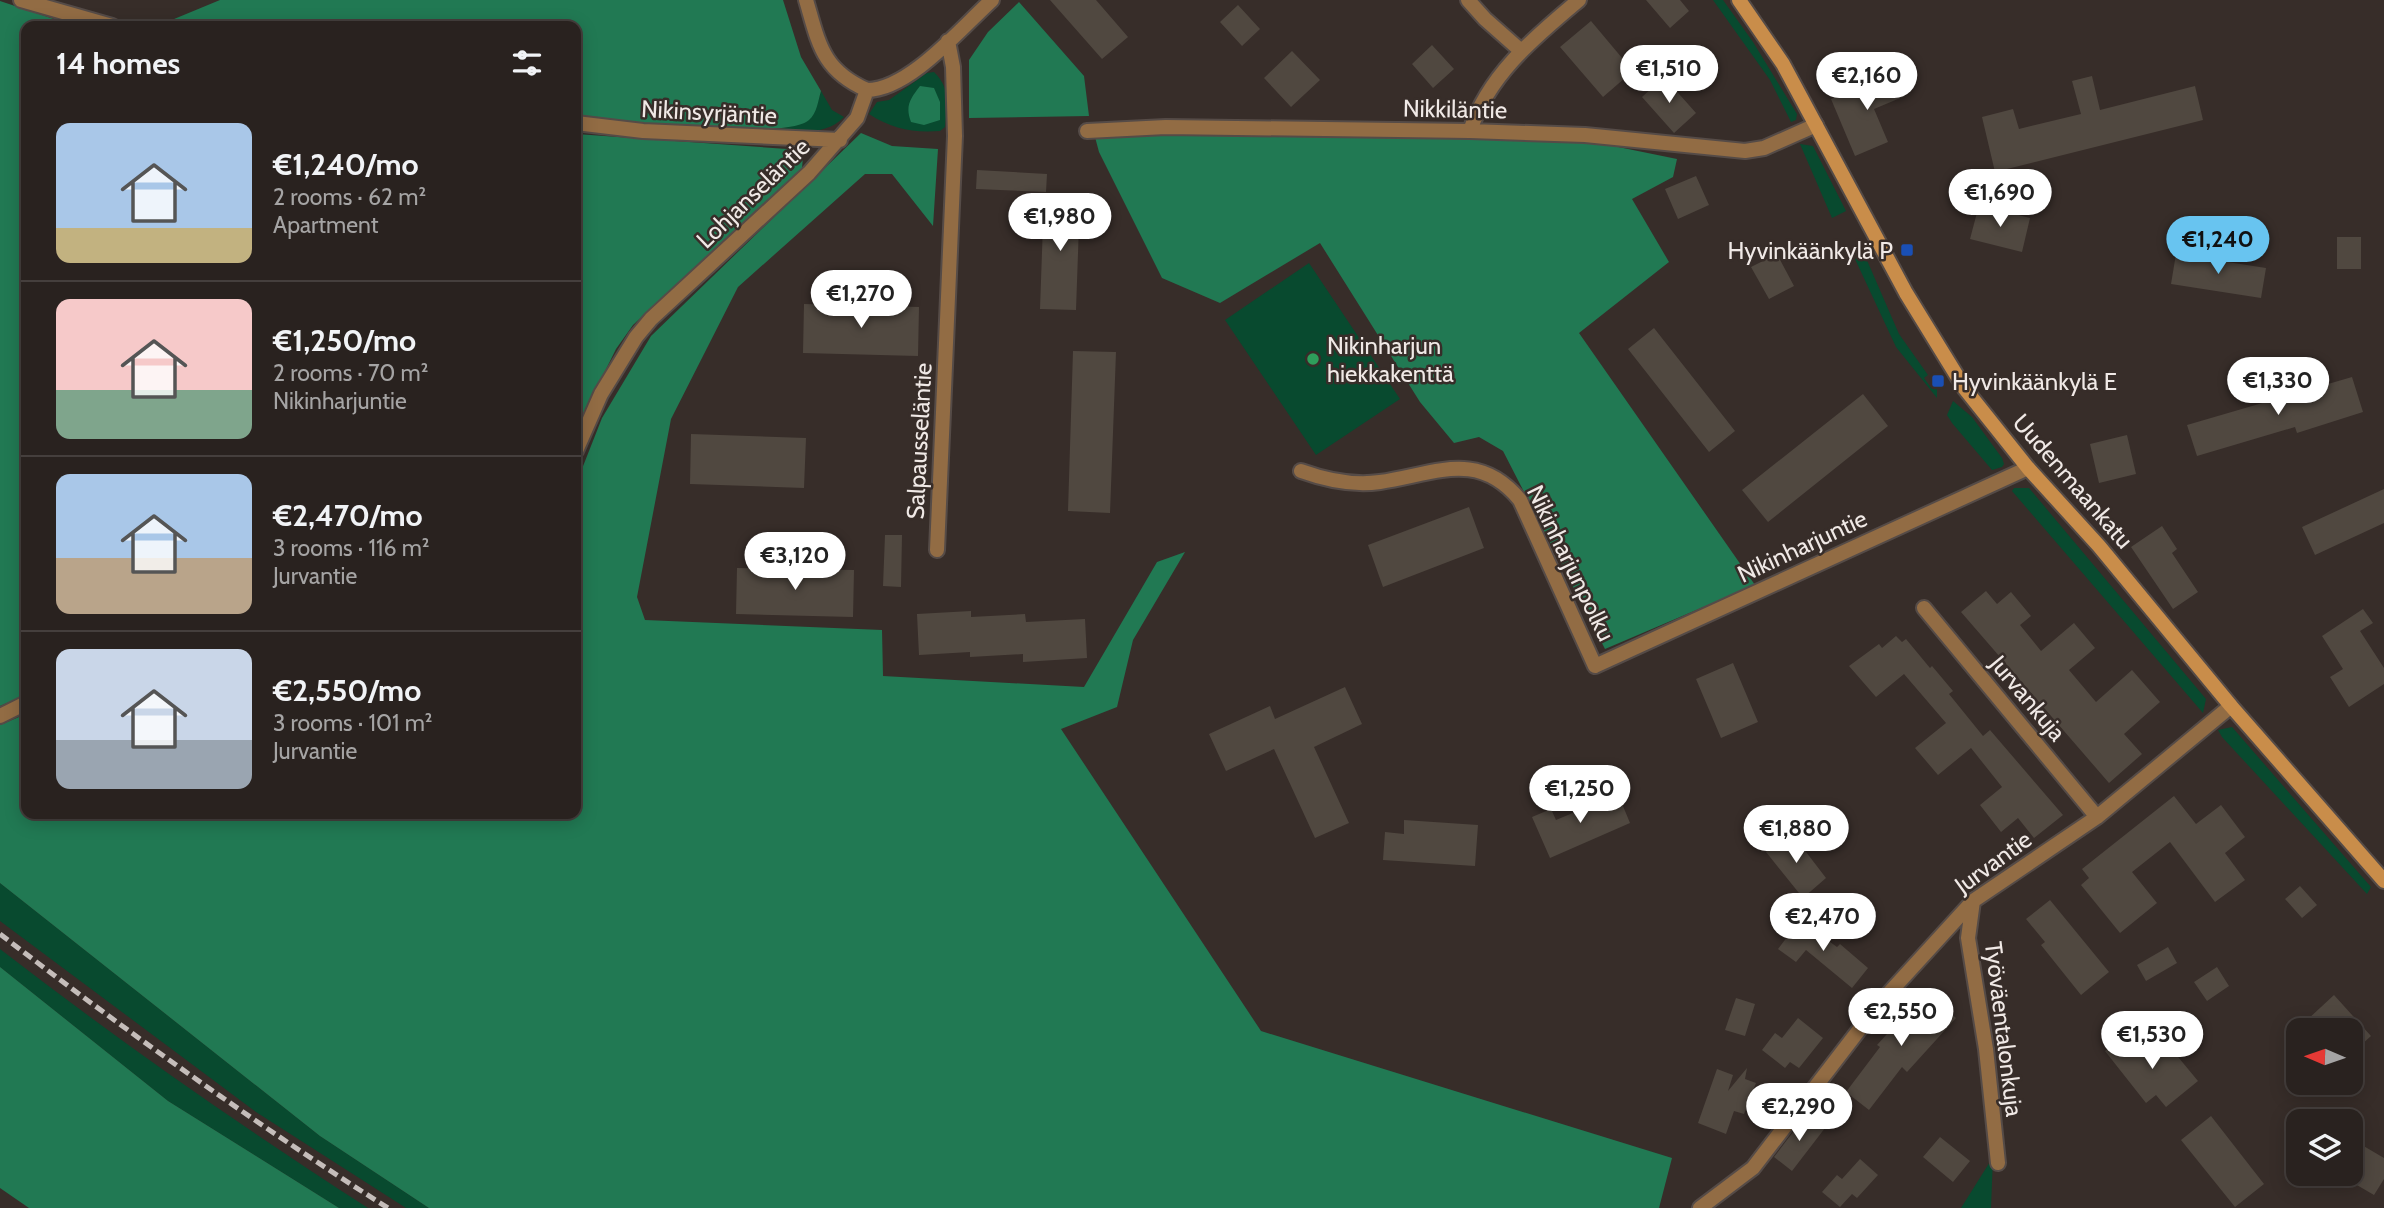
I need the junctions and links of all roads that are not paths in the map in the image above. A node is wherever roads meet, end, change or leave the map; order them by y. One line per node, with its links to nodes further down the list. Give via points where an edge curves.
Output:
1 (21, 0): 7 (street)
2 (806, 0): 10 (street, via 820,46 834,70)
3 (992, 0): 8 (street)
4 (1468, 0): 9 (street)
5 (1579, 0): 9 (street)
6 (1739, 0): 12 (main road, Uudenmaankatu, via 1783,64)
7 (94, 21)
8 (948, 41): 10 (street, via 897,83); 19 (street, Salpausseläntie, via 955,136)
9 (1520, 50): 14 (street, via 1476,113)
10 (867, 90): 15 (street, Lohjanseläntie, via 857,118)
11 (581, 124): 15 (street, Nikinsyrjäntie)
12 (1816, 125): 14 (street, Nikkiläntie, via 1764,148 1745,151 1585,135); 17 (main road, Uudenmaankatu, via 1965,389)
13 (1087, 131): 14 (street, Nikkiläntie, via 1166,127)
14 (1471, 131)
15 (840, 140): 16 (street, Lohjanseläntie, via 651,319 601,394)
16 (581, 440)
17 (2028, 468): 21 (street, Nikinharjuntie); 23 (main road, Uudenmaankatu)
18 (1301, 471): 21 (street, Nikinharjunpolku, via 1328,481 1378,482 1441,468 1470,469 1507,483 1520,500)
19 (937, 550)
20 (1924, 608): 25 (street, Jurvankuja)
21 (1595, 666)
22 (21, 706): 24 (street)
23 (2231, 706): 25 (street, Jurvantie); 26 (main road, Uudenmaankatu)
24 (0, 716)
25 (2096, 817): 27 (street, Jurvantie)
26 (2384, 881)
27 (1973, 901): 28 (street, Työväentalonkuja, via 1968,938); 29 (street, Jurvantie, via 1879,1004 1754,1168)
28 (1998, 1163)
29 (1700, 1208)

